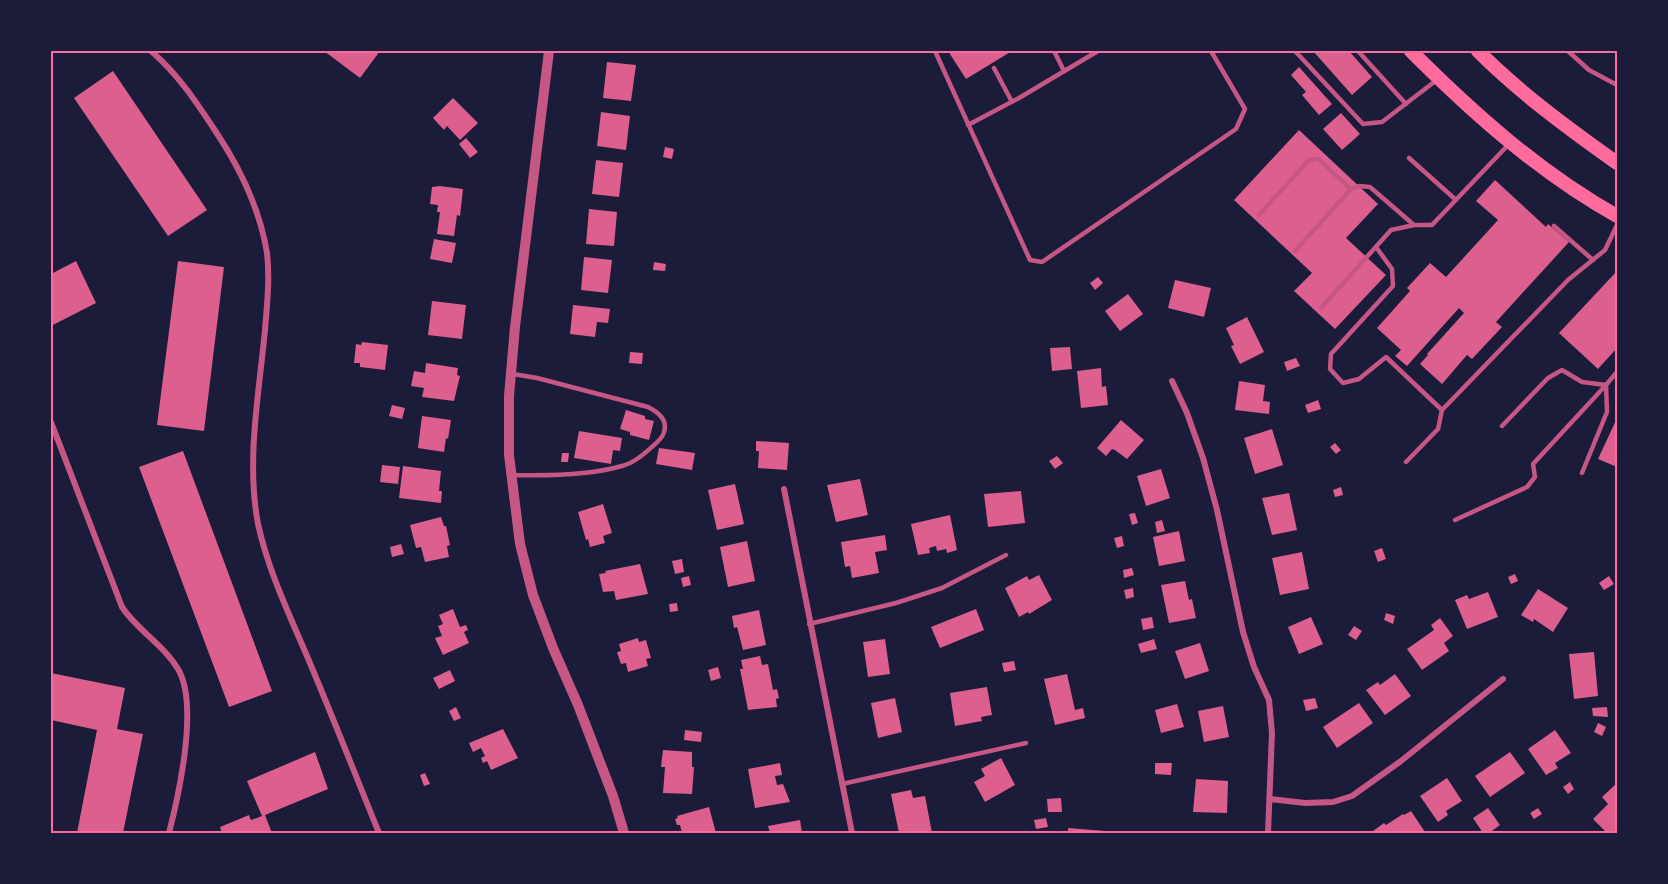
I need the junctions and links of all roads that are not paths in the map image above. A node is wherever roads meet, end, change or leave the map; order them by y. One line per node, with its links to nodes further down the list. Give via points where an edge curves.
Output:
1 (151, 51): 52 (street, via 186,88 224,145 249,191 259,222 267,253 268,289 255,414 258,523 277,585)
2 (549, 51): 34 (street)
3 (935, 51): 18 (lane)
4 (1054, 51): 13 (lane)
5 (1098, 51): 13 (lane)
6 (1211, 51): 18 (lane, via 1245,109 1236,129 1042,262 1030,260)
7 (1295, 51): 17 (lane, via 1363,124 1382,122)
8 (1358, 51): 17 (lane)
9 (1411, 51): 14 (main road)
10 (1478, 51): 21 (main road, via 1583,139)
11 (1568, 51): 15 (lane, via 1589,70)
12 (994, 68): 16 (lane)
13 (1064, 71): 16 (lane)
14 (1438, 78): 17 (lane); 19 (main road)
15 (1617, 85)
16 (1012, 102): 18 (lane)
17 (1406, 104)
18 (968, 125)
19 (1511, 142): 23 (lane); 25 (main road, via 1550,174)
20 (1409, 158): 23 (lane)
21 (1616, 159)
22 (1351, 189): 24 (lane, via 1318,159 1309,160); 26 (lane, via 1370,187); 30 (lane)
23 (1456, 200): 26 (lane, via 1432,225)
24 (1259, 215)
25 (1617, 216)
26 (1414, 225): 29 (lane, via 1391,230)
27 (1617, 225): 31 (lane, via 1605,250)
28 (1554, 226): 31 (lane)
29 (1376, 247): 32 (lane); 37 (lane, via 1392,269 1393,286 1331,354 1330,369 1343,383 1359,379 1386,357)
30 (1295, 251)
31 (1593, 260): 37 (lane, via 1568,280)
32 (1321, 308)
33 (1617, 372): 36 (lane)
34 (511, 374): 42 (street); 42 (lane, via 648,407 660,415 665,426 656,444 623,465 542,476)
35 (1172, 381): 50 (street, via 1203,458 1243,632 1269,700)
36 (1606, 385): 39 (lane, via 1582,382 1562,370 1548,378); 41 (lane, via 1607,412); 44 (lane, via 1533,464 1535,477 1527,487)
37 (1442, 410): 40 (lane, via 1438,429)
38 (51, 422): 51 (street, via 122,607 164,651 186,687 182,768)
39 (1502, 426)
40 (1406, 462)
41 (1582, 473)
42 (511, 476): 53 (street, via 520,544 533,595)
43 (784, 489): 46 (street)
44 (1455, 520)
45 (1006, 555): 46 (lane, via 942,588)
46 (809, 624): 49 (street)
47 (1503, 679): 50 (street, via 1352,796 1305,803)
48 (1026, 743): 49 (lane)
49 (842, 784): 54 (street)
50 (1270, 799): 55 (street)
51 (169, 833)
52 (379, 833)
53 (624, 833)
54 (852, 833)
55 (1268, 833)

